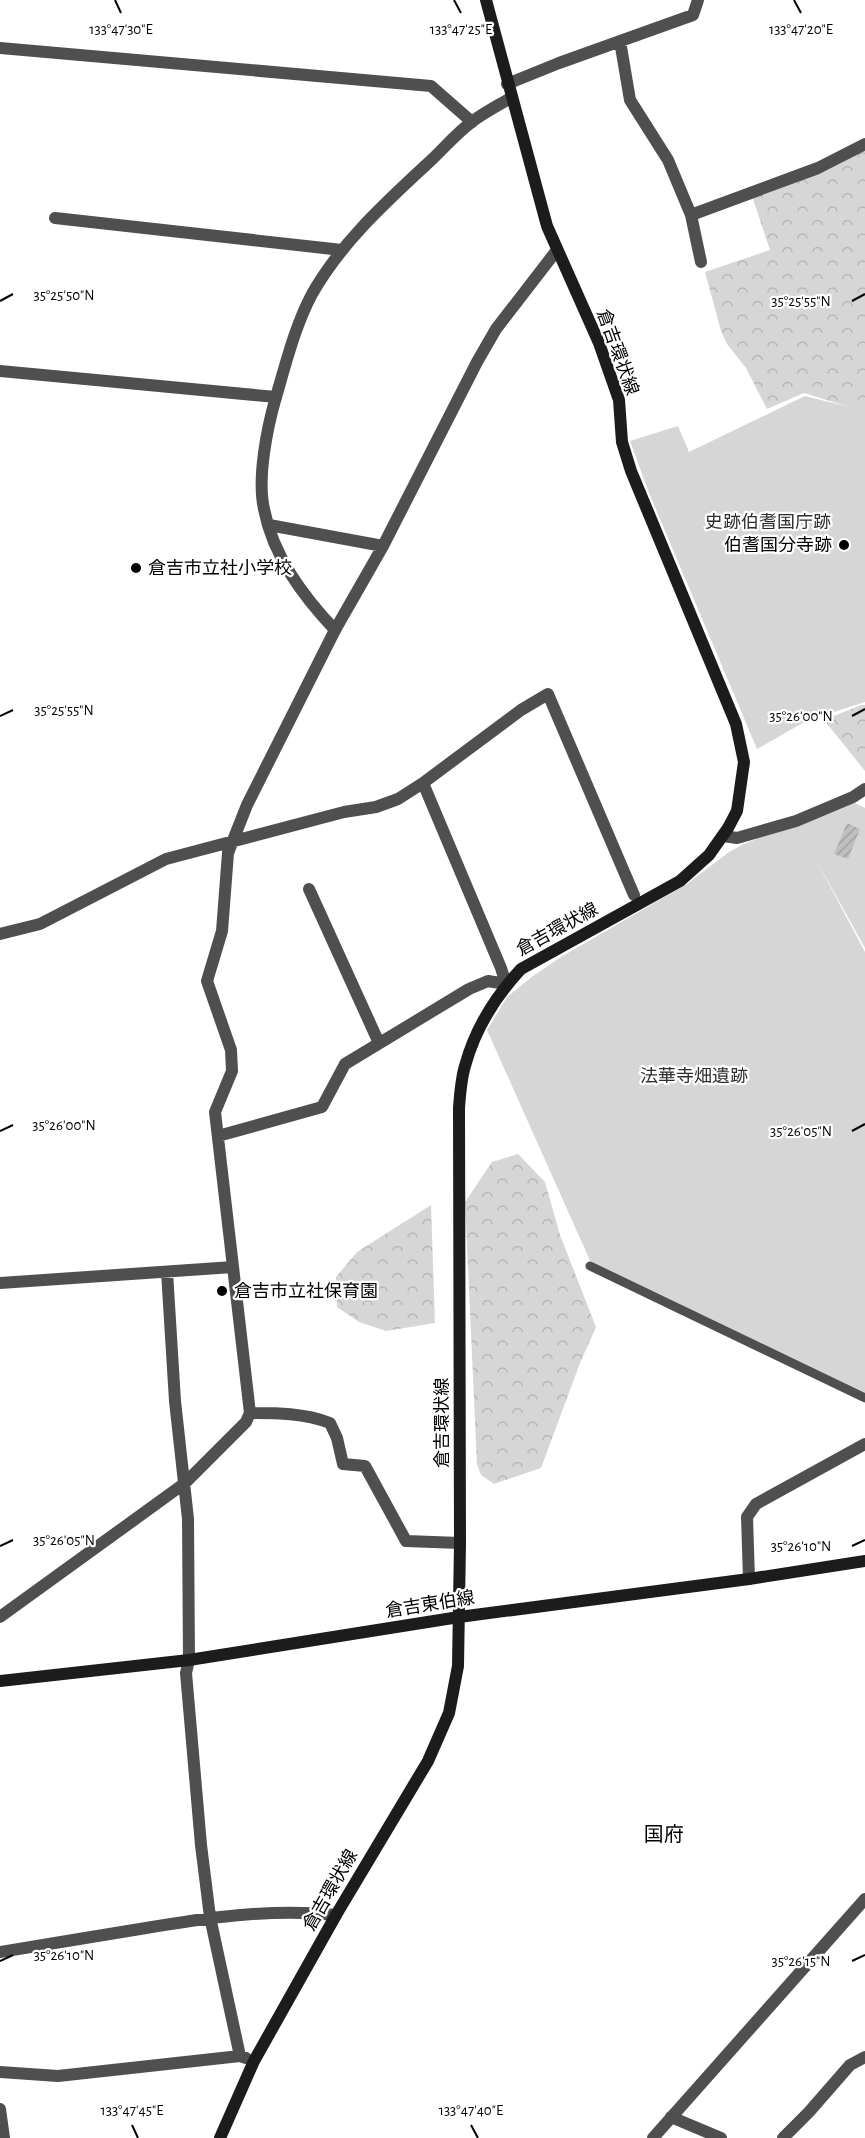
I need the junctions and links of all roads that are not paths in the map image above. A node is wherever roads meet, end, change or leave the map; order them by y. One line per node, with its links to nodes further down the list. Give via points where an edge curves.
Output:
1 (486, 0): 5 (main road, 倉吉環状線)
2 (698, 0): 3 (street, via 693,15)
3 (620, 41): 5 (street); 9 (street, via 630,100 668,160)
4 (0, 48): 7 (street, via 431,86)
5 (507, 84): 6 (main road, 倉吉環状線)
6 (512, 97): 7 (street); 12 (main road, 倉吉環状線, via 547,226)
7 (472, 122): 11 (street, via 370,218)
8 (865, 144): 9 (street, via 818,168)
9 (691, 215): 13 (street)
10 (56, 218): 11 (street)
11 (342, 250): 15 (street, via 312,295 292,341)
12 (558, 250): 17 (street, via 491,338); 23 (main road, 倉吉環状線, via 620,400 622,442 631,471 736,724 744,762 741,790 737,811)
13 (701, 262)
14 (0, 370): 15 (street)
15 (276, 397): 16 (street, via 263,462 263,509)
16 (269, 525): 17 (street); 18 (street, via 295,581)
17 (383, 546): 18 (street)
18 (335, 630): 24 (street)
19 (423, 783): 24 (street, via 376,807); 26 (street, via 548,694); 28 (street)
20 (865, 789): 21 (street)
21 (853, 797): 22 (street); 23 (street, via 796,821 737,838)
22 (865, 803)
23 (723, 836): 28 (main road, 倉吉環状線, via 709,855 680,881 521,969)
24 (232, 843): 27 (street, via 166,859 40,924); 30 (street, via 222,931 207,981 231,1050 232,1071 215,1112)
25 (309, 889): 29 (street)
26 (634, 895)
27 (0, 934)
28 (506, 984): 29 (street, via 488,981 469,988); 39 (main road, 倉吉環状線, via 487,1011 464,1066 459,1108)
29 (379, 1043): 30 (street, via 345,1064 322,1107)
30 (218, 1136): 32 (street)
31 (590, 1266): 35 (lane)
32 (233, 1267): 33 (street); 36 (street)
33 (167, 1272): 34 (street); 38 (street)
34 (0, 1283)
35 (865, 1398)
36 (250, 1413): 38 (street, via 246,1422); 39 (street, via 293,1414 330,1423 343,1464 365,1466 406,1541)
37 (865, 1444): 41 (street, via 756,1504 747,1517)
38 (185, 1483): 42 (street); 44 (street)
39 (460, 1543): 43 (main road, 倉吉環状線)
40 (865, 1561): 41 (main road, 倉吉東伯線)
41 (750, 1579): 43 (main road, 倉吉東伯線)
42 (0, 1617)
43 (459, 1617): 44 (main road, 倉吉東伯線); 47 (main road, 倉吉環状線, via 458,1666 449,1713 428,1761)
44 (189, 1660): 45 (main road, 倉吉東伯線); 48 (street, via 186,1673)
45 (0, 1681)
46 (865, 1899): 55 (street)
47 (336, 1916): 48 (street, via 262,1913); 52 (main road, 倉吉環状線)
48 (210, 1917): 49 (street); 50 (street)
49 (0, 1952)
50 (240, 2056): 52 (street); 53 (street, via 58,2076)
51 (865, 2057): 60 (street, via 850,2065)
52 (254, 2061): 57 (main road, 倉吉環状線)
53 (0, 2072)
54 (0, 2109): 56 (street)
55 (671, 2117): 58 (street); 59 (street)
56 (4, 2138)
57 (220, 2138)
58 (653, 2138)
59 (721, 2138)
60 (783, 2138)

